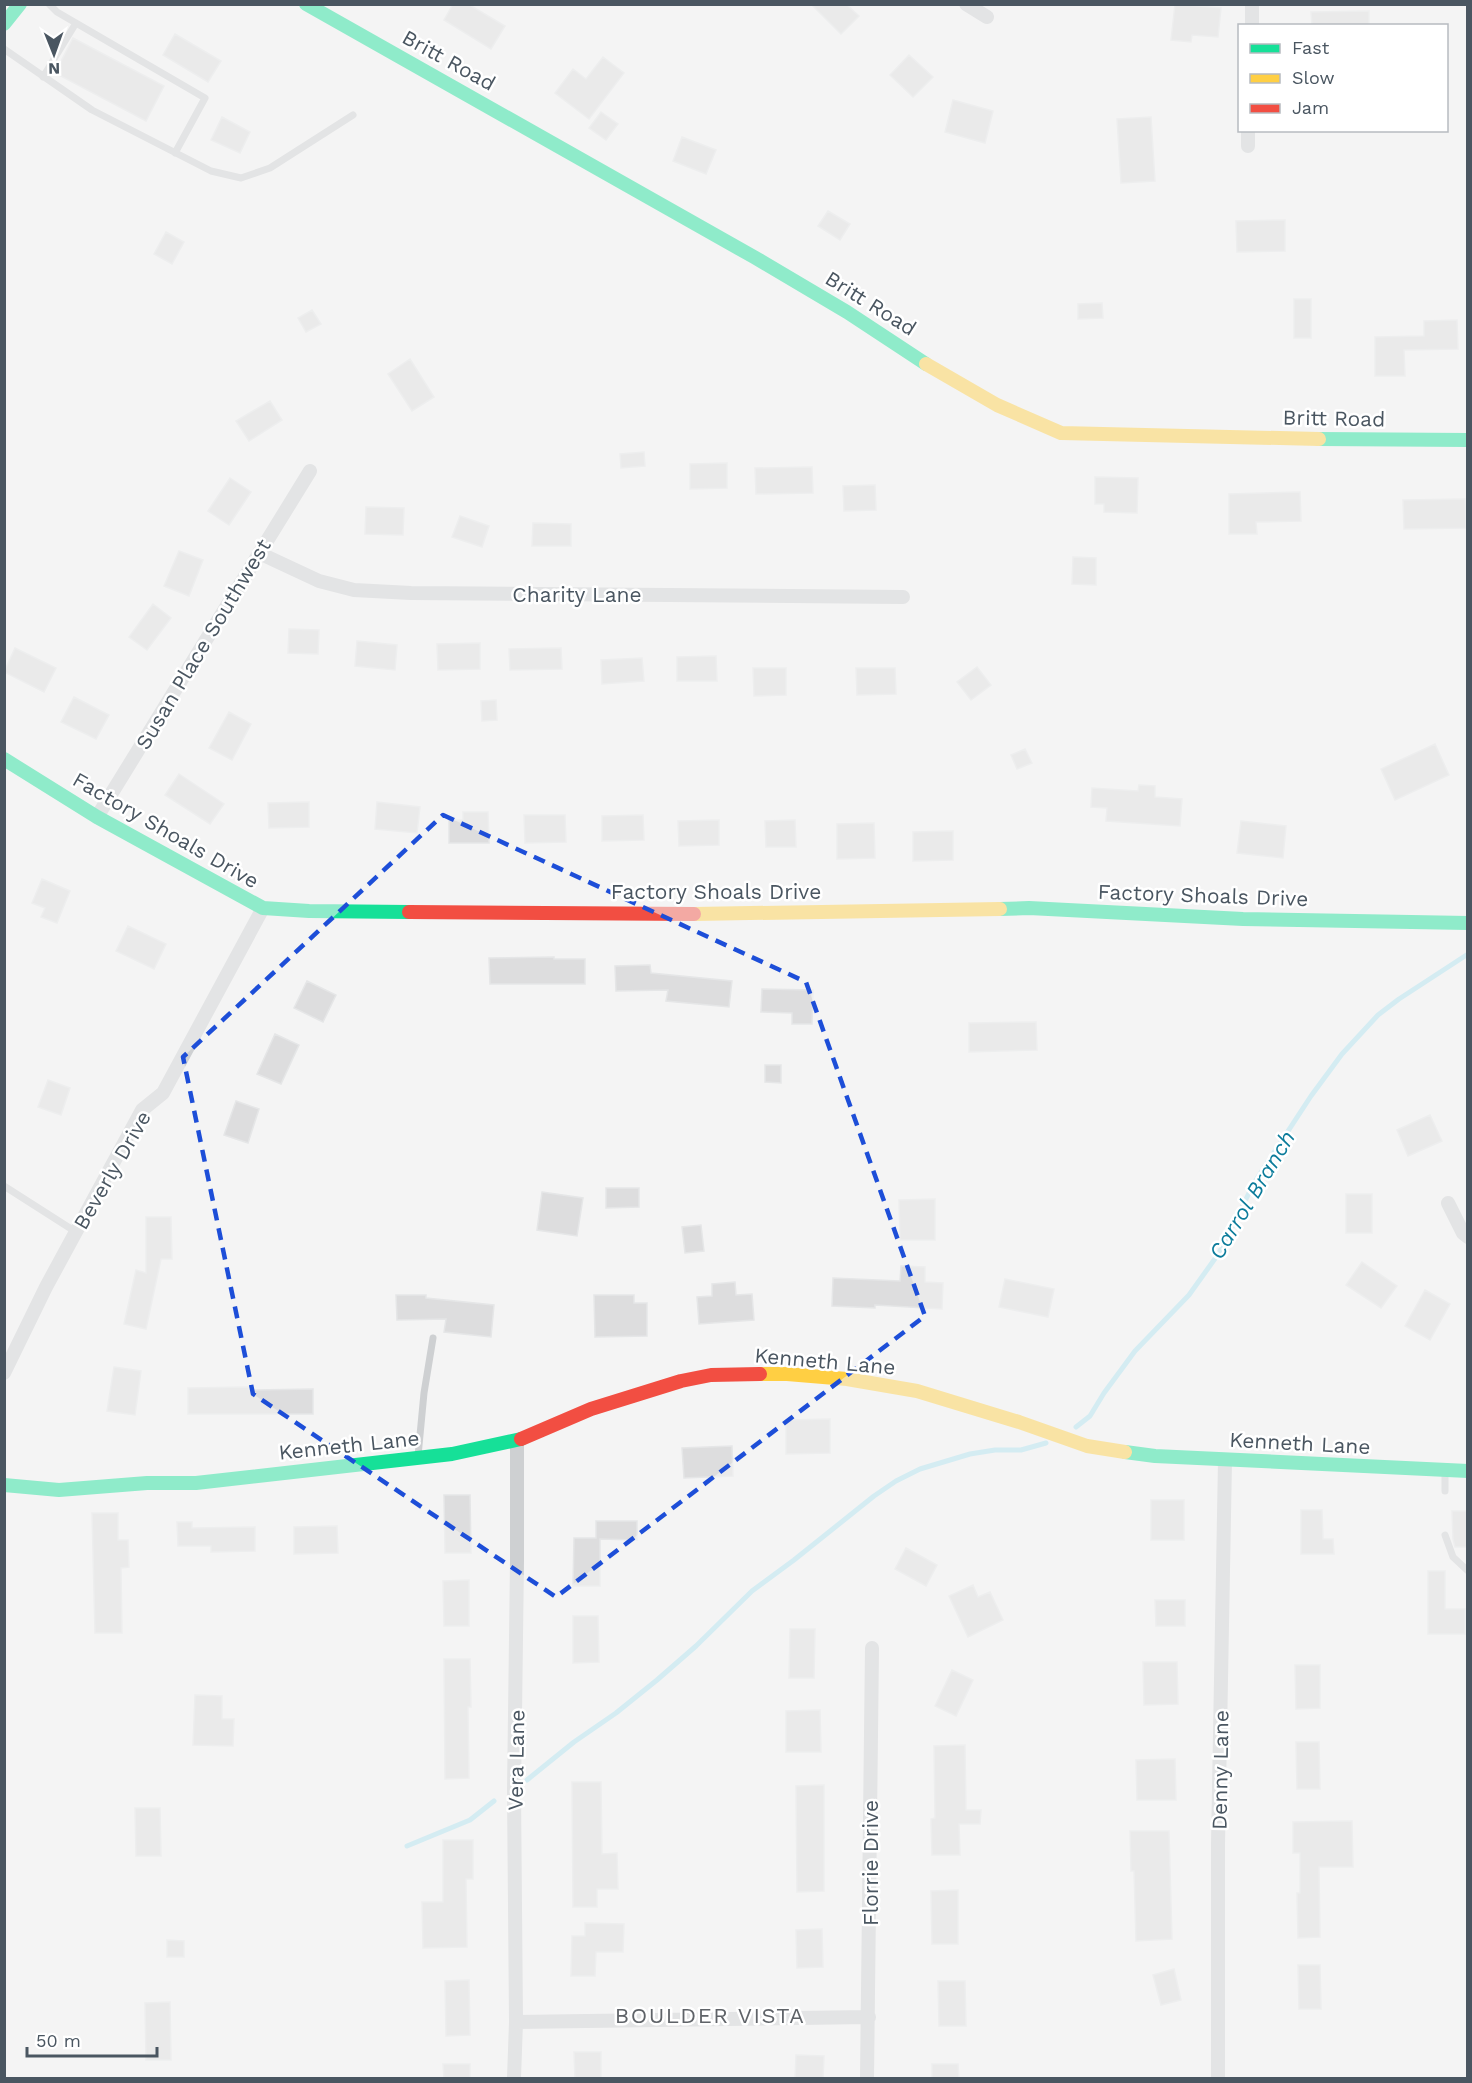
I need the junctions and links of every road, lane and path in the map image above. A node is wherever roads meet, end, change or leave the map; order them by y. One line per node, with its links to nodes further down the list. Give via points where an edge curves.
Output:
1 (20, 4): 8 (street)
2 (49, 4): 7 (lane)
3 (306, 4): 16 (street, Britt Road, via 808,289 976,393 1039,425 1061,433)
4 (966, 4): 6 (street)
5 (1252, 4): 9 (street)
6 (987, 17)
7 (76, 23): 11 (lane); 15 (lane, via 205,98)
8 (4, 24)
9 (1252, 24)
10 (4, 49): 11 (lane)
11 (43, 76): 15 (lane, via 92,110)
12 (353, 115): 15 (lane, via 270,168 241,178 211,171)
13 (1248, 132): 14 (street)
14 (1248, 146)
15 (175, 153)
16 (1467, 440)
17 (310, 471): 18 (street, Susan Place Southwest)
18 (259, 553): 19 (street, Charity Lane, via 319,581 354,590); 21 (street, Susan Place Southwest)
19 (903, 597)
20 (4, 759): 21 (street, Factory Shoals Drive)
21 (97, 817): 22 (street, Factory Shoals Drive)
22 (263, 908): 23 (street, Factory Shoals Drive, via 736,914 1029,908 1243,919); 26 (street, Beverly Drive, via 163,1093 142,1110)
23 (1467, 923)
24 (4, 1186): 26 (lane)
25 (1448, 1203): 27 (street)
26 (76, 1232): 29 (street, Beverly Drive)
27 (1467, 1236)
28 (433, 1338): 31 (lane)
29 (4, 1373)
30 (516, 1441): 31 (street, Kenneth Lane); 32 (street, Kenneth Lane, via 591,1409 681,1381 711,1376 787,1374 916,1391 1087,1446); 41 (street, Vera Lane)
31 (417, 1458): 35 (street, Kenneth Lane, via 196,1484 147,1483 59,1490)
32 (1225, 1461): 33 (street, Kenneth Lane); 44 (street, Denny Lane)
33 (1445, 1470): 34 (street, Kenneth Lane); 36 (lane)
34 (1467, 1471)
35 (4, 1485)
36 (1445, 1491)
37 (1445, 1535): 38 (lane, via 1453,1557)
38 (1467, 1571)
39 (872, 1648): 40 (street, Florrie Drive)
40 (869, 2017): 41 (street); 43 (street, Florrie Drive)
41 (516, 2022): 42 (street, Vera Lane)
42 (514, 2079)
43 (867, 2079)
44 (1218, 2079)

